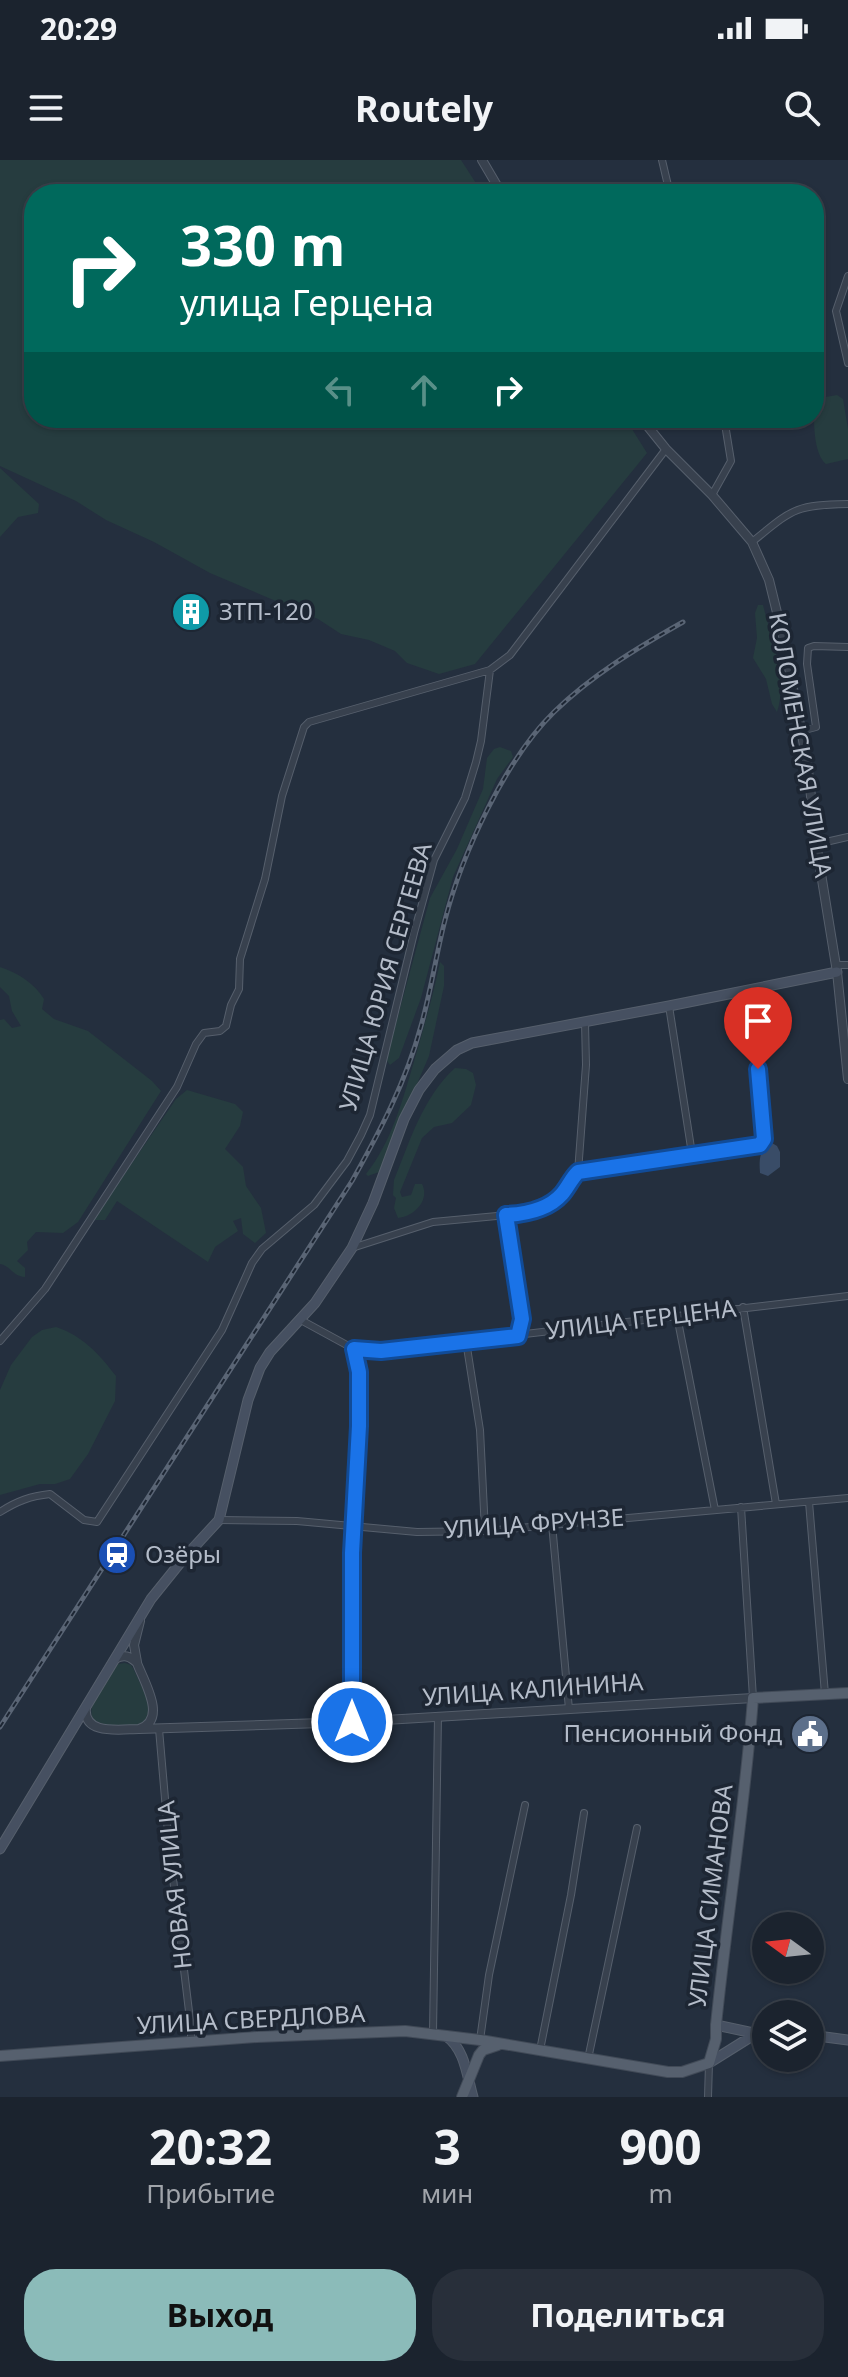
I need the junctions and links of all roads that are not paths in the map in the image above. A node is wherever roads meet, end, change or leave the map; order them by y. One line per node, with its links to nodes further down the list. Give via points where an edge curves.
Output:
1 (482, 160): 3 (street)
2 (662, 160): 4 (street)
3 (496, 184)
4 (668, 184)
5 (848, 276): 6 (street, via 836,311)
6 (848, 363)
7 (649, 428): 9 (street, КОЛОМЕНСКАЯ УЛИЦА)
8 (726, 428): 10 (street, via 731,461)
9 (666, 449): 10 (street, КОЛОМЕНСКАЯ УЛИЦА); 14 (street, via 510,655)
10 (712, 495): 12 (street, КОЛОМЕНСКАЯ УЛИЦА)
11 (848, 504): 12 (street, via 801,507)
12 (752, 542): 15 (street, КОЛОМЕНСКАЯ УЛИЦА, via 776,604)
13 (848, 647): 15 (street, via 808,648 816,727)
14 (490, 670): 33 (street, via 304,727 226,1026 204,1033 196,1044 177,1087 45,1289); 41 (street, УЛИЦА ЮРИЯ СЕРГЕЕВА, via 476,762 465,798 434,860 370,1115 347,1161 314,1205 252,1263 222,1330 97,1522 84,1520 50,1494 17,1501)
15 (801, 731): 17 (street, КОЛОМЕНСКАЯ УЛИЦА)
16 (848, 837): 17 (street)
17 (817, 844): 19 (street, КОЛОМЕНСКАЯ УЛИЦА)
18 (848, 965): 19 (street)
19 (836, 968): 20 (main road); 23 (street, КОЛОМЕНСКАЯ УЛИЦА)
20 (749, 990): 21 (main road); 24 (street, via 764,1139 760,1145)
21 (669, 1006): 22 (main road); 24 (street)
22 (585, 1022): 25 (street); 27 (main road, via 472,1043 435,1069 404,1119)
23 (848, 1079)
24 (692, 1154): 25 (street)
25 (578, 1172): 26 (street, via 552,1203)
26 (506, 1215): 27 (street, via 433,1222); 32 (street, via 522,1319)
27 (352, 1248): 31 (main road)
28 (848, 1296): 29 (street, УЛИЦА ГЕРЦЕНА)
29 (743, 1307): 30 (street, УЛИЦА ГЕРЦЕНА); 38 (street)
30 (677, 1316): 32 (street, УЛИЦА ГЕРЦЕНА); 40 (street)
31 (299, 1319): 35 (street, УЛИЦА ГЕРЦЕНА); 42 (main road, via 270,1352 254,1381)
32 (518, 1336): 34 (street, УЛИЦА ГЕРЦЕНА)
33 (0, 1341)
34 (466, 1341): 35 (street, УЛИЦА ГЕРЦЕНА); 45 (street, via 480,1430)
35 (354, 1349): 44 (street, via 359,1372)
36 (848, 1498): 37 (street, УЛИЦА ФРУНЗЕ)
37 (809, 1502): 38 (street, УЛИЦА ФРУНЗЕ); 50 (street)
38 (776, 1504): 39 (street, УЛИЦА ФРУНЗЕ)
39 (741, 1507): 40 (street, УЛИЦА ФРУНЗЕ); 51 (street)
40 (715, 1510): 43 (street, УЛИЦА ФРУНЗЕ)
41 (0, 1512)
42 (219, 1520): 44 (street, УЛИЦА ФРУНЗЕ); 46 (main road)
43 (552, 1524): 45 (street, УЛИЦА ФРУНЗЕ); 54 (street)
44 (355, 1527): 45 (street, УЛИЦА ФРУНЗЕ); 56 (street)
45 (485, 1531)
46 (142, 1614): 47 (main road); 48 (street, via 134,1645)
47 (115, 1660): 48 (street, via 124,1656); 52 (main road)
48 (137, 1663): 53 (street)
49 (848, 1693): 50 (main road, УЛИЦА КАЛИНИНА)
50 (825, 1694): 51 (main road, УЛИЦА КАЛИНИНА)
51 (753, 1698): 54 (street, УЛИЦА КАЛИНИНА); 64 (main road, УЛИЦА СИМАНОВА)
52 (87, 1703): 58 (street, via 85,1716 97,1728); 63 (main road)
53 (153, 1707): 57 (street, via 161,1723); 58 (street, via 149,1725)
54 (569, 1709): 55 (street, УЛИЦА КАЛИНИНА)
55 (438, 1716): 56 (street, УЛИЦА КАЛИНИНА); 66 (street)
56 (352, 1722): 57 (street, УЛИЦА КАЛИНИНА)
57 (173, 1728): 59 (street, УЛИЦА КАЛИНИНА)
58 (139, 1729): 59 (street, УЛИЦА КАЛИНИНА)
59 (159, 1729): 71 (street, НОВАЯ УЛИЦА)
60 (525, 1805): 69 (street)
61 (584, 1813): 73 (street)
62 (637, 1828): 75 (street)
63 (0, 1849)
64 (716, 2025): 65 (main road); 76 (main road, УЛИЦА СИМАНОВА)
65 (752, 2031)
66 (433, 2033): 69 (main road, УЛИЦА СВЕРДЛОВА); 71 (main road, УЛИЦА СВЕРДЛОВА); 77 (main road, via 454,2042)
67 (824, 2037): 70 (main road)
68 (752, 2039): 76 (main road)
69 (480, 2040): 72 (main road, УЛИЦА СВЕРДЛОВА)
70 (848, 2040)
71 (191, 2042): 74 (main road, УЛИЦА СВЕРДЛОВА)
72 (504, 2044): 73 (main road, УЛИЦА СВЕРДЛОВА); 77 (main road, via 483,2050)
73 (540, 2051): 75 (main road, УЛИЦА СВЕРДЛОВА)
74 (0, 2056)
75 (588, 2059): 76 (main road, УЛИЦА СВЕРДЛОВА, via 668,2072)
76 (709, 2063): 80 (street, УЛИЦА СИМАНОВА)
77 (468, 2079): 78 (main road); 79 (main road)
78 (462, 2097)
79 (473, 2097)
80 (708, 2097)

